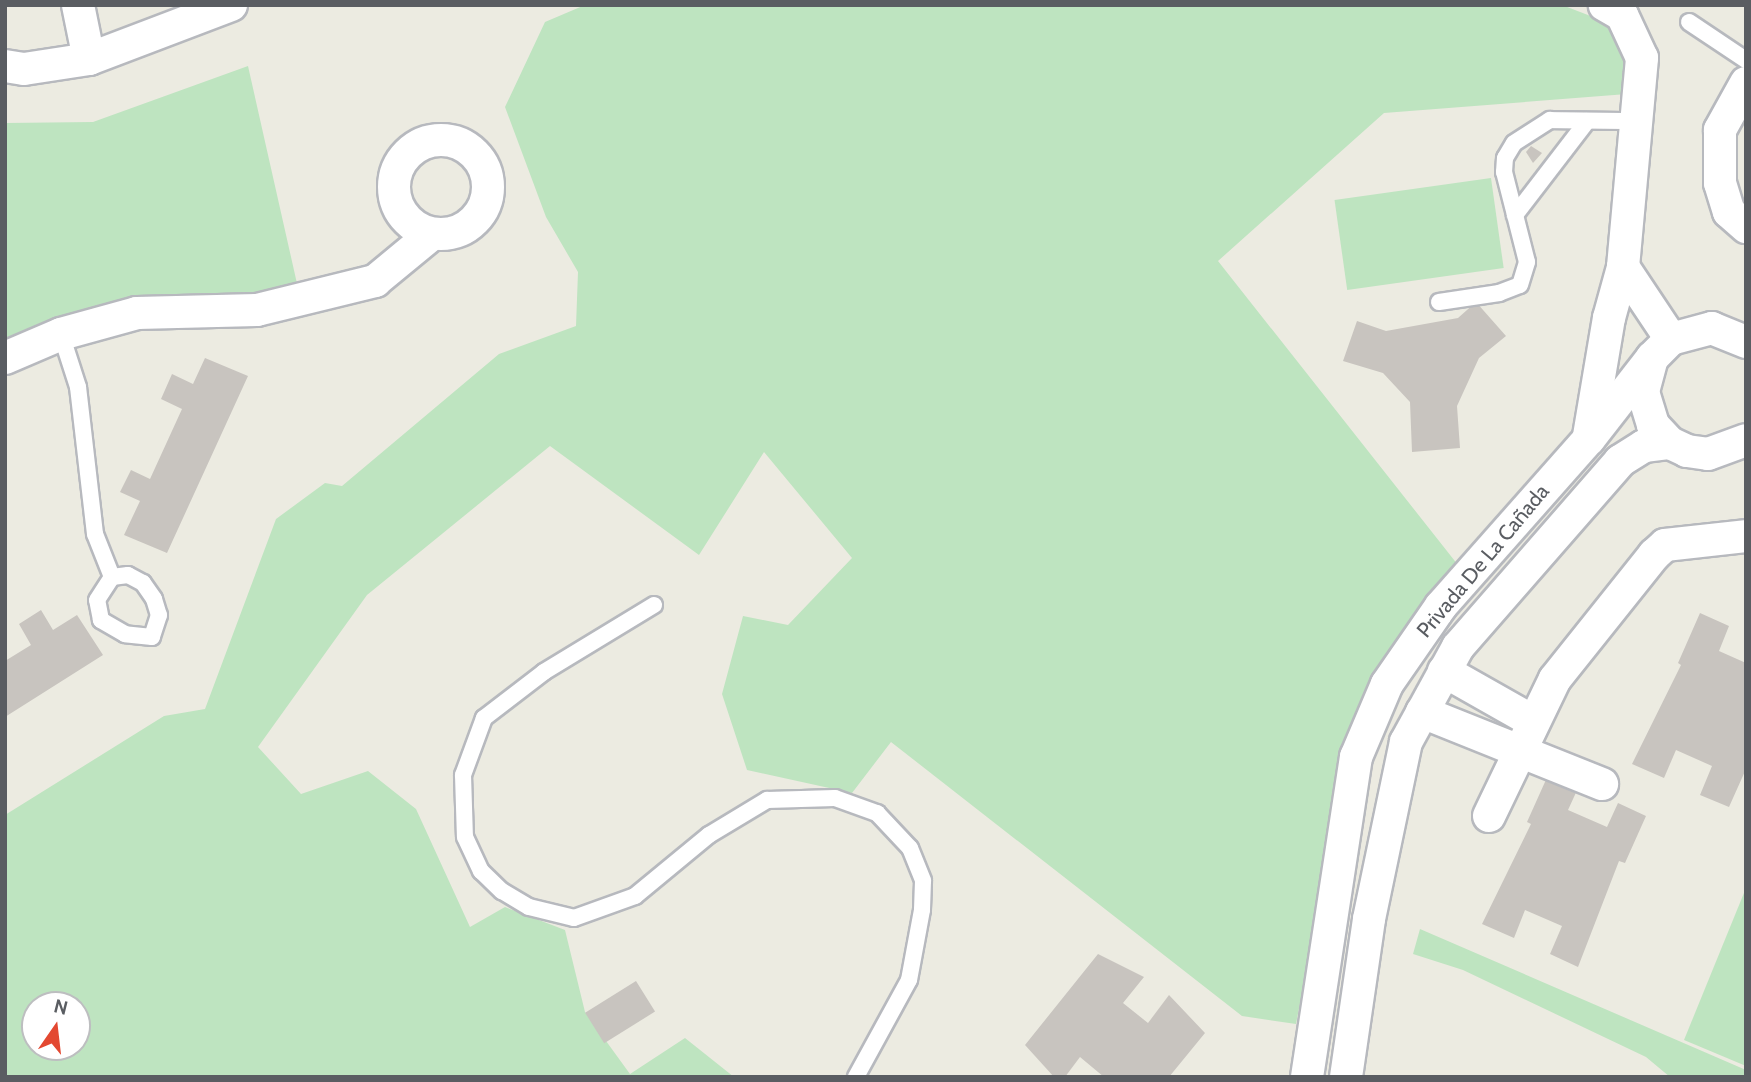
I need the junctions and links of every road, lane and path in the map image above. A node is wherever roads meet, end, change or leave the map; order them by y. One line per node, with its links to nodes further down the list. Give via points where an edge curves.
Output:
1 (78, 5): 5 (street)
2 (1605, 5): 10 (street, via 1622,15 1642,58)
3 (222, 10): 5 (street)
4 (1689, 23): 6 (lane)
5 (89, 59): 7 (street, via 24,69)
6 (1746, 60)
7 (5, 66)
8 (1746, 83): 12 (street, via 1720,130 1720,183 1729,212)
9 (1587, 121): 10 (lane); 11 (lane); 11 (lane, via 1550,120 1514,143 1505,158 1504,172)
10 (1637, 121): 14 (street)
11 (1515, 215): 15 (lane, via 1527,262 1520,285 1499,293)
12 (1746, 227)
13 (432, 234): 17 (street, via 375,281 257,310 137,313)
14 (1623, 267): 18 (street); 20 (street, via 1609,318)
15 (1439, 302)
16 (1741, 332): 18 (street, via 1712,328)
17 (61, 334): 19 (street); 24 (lane, via 78,387 95,534)
18 (1662, 348): 20 (street, Privada De La Cañada); 22 (street, via 1645,374 1646,409 1653,425)
19 (5, 358)
20 (1588, 439): 33 (street, Privada De La Cañada, via 1441,606 1382,696 1356,757)
21 (1746, 440): 22 (street, via 1708,454)
22 (1670, 443): 26 (street, Privada De La Cañada, via 1644,446 1620,461 1458,647)
23 (1746, 536): 28 (street, via 1665,545 1555,679)
24 (112, 577)
25 (654, 605): 32 (lane, via 544,672 484,718 463,775 465,837 481,871 502,891 529,907 574,918 635,896 709,835 766,800 835,798 877,813 909,848 923,881 922,910 909,980)
26 (1444, 671): 27 (street, Privada De La Cañada); 28 (street)
27 (1422, 712): 29 (street); 34 (street, Privada De La Cañada, via 1406,742 1369,919)
28 (1534, 722): 29 (street)
29 (1519, 751): 30 (street); 31 (street)
30 (1602, 785)
31 (1489, 816)
32 (856, 1077)
33 (1307, 1077)
34 (1346, 1077)

